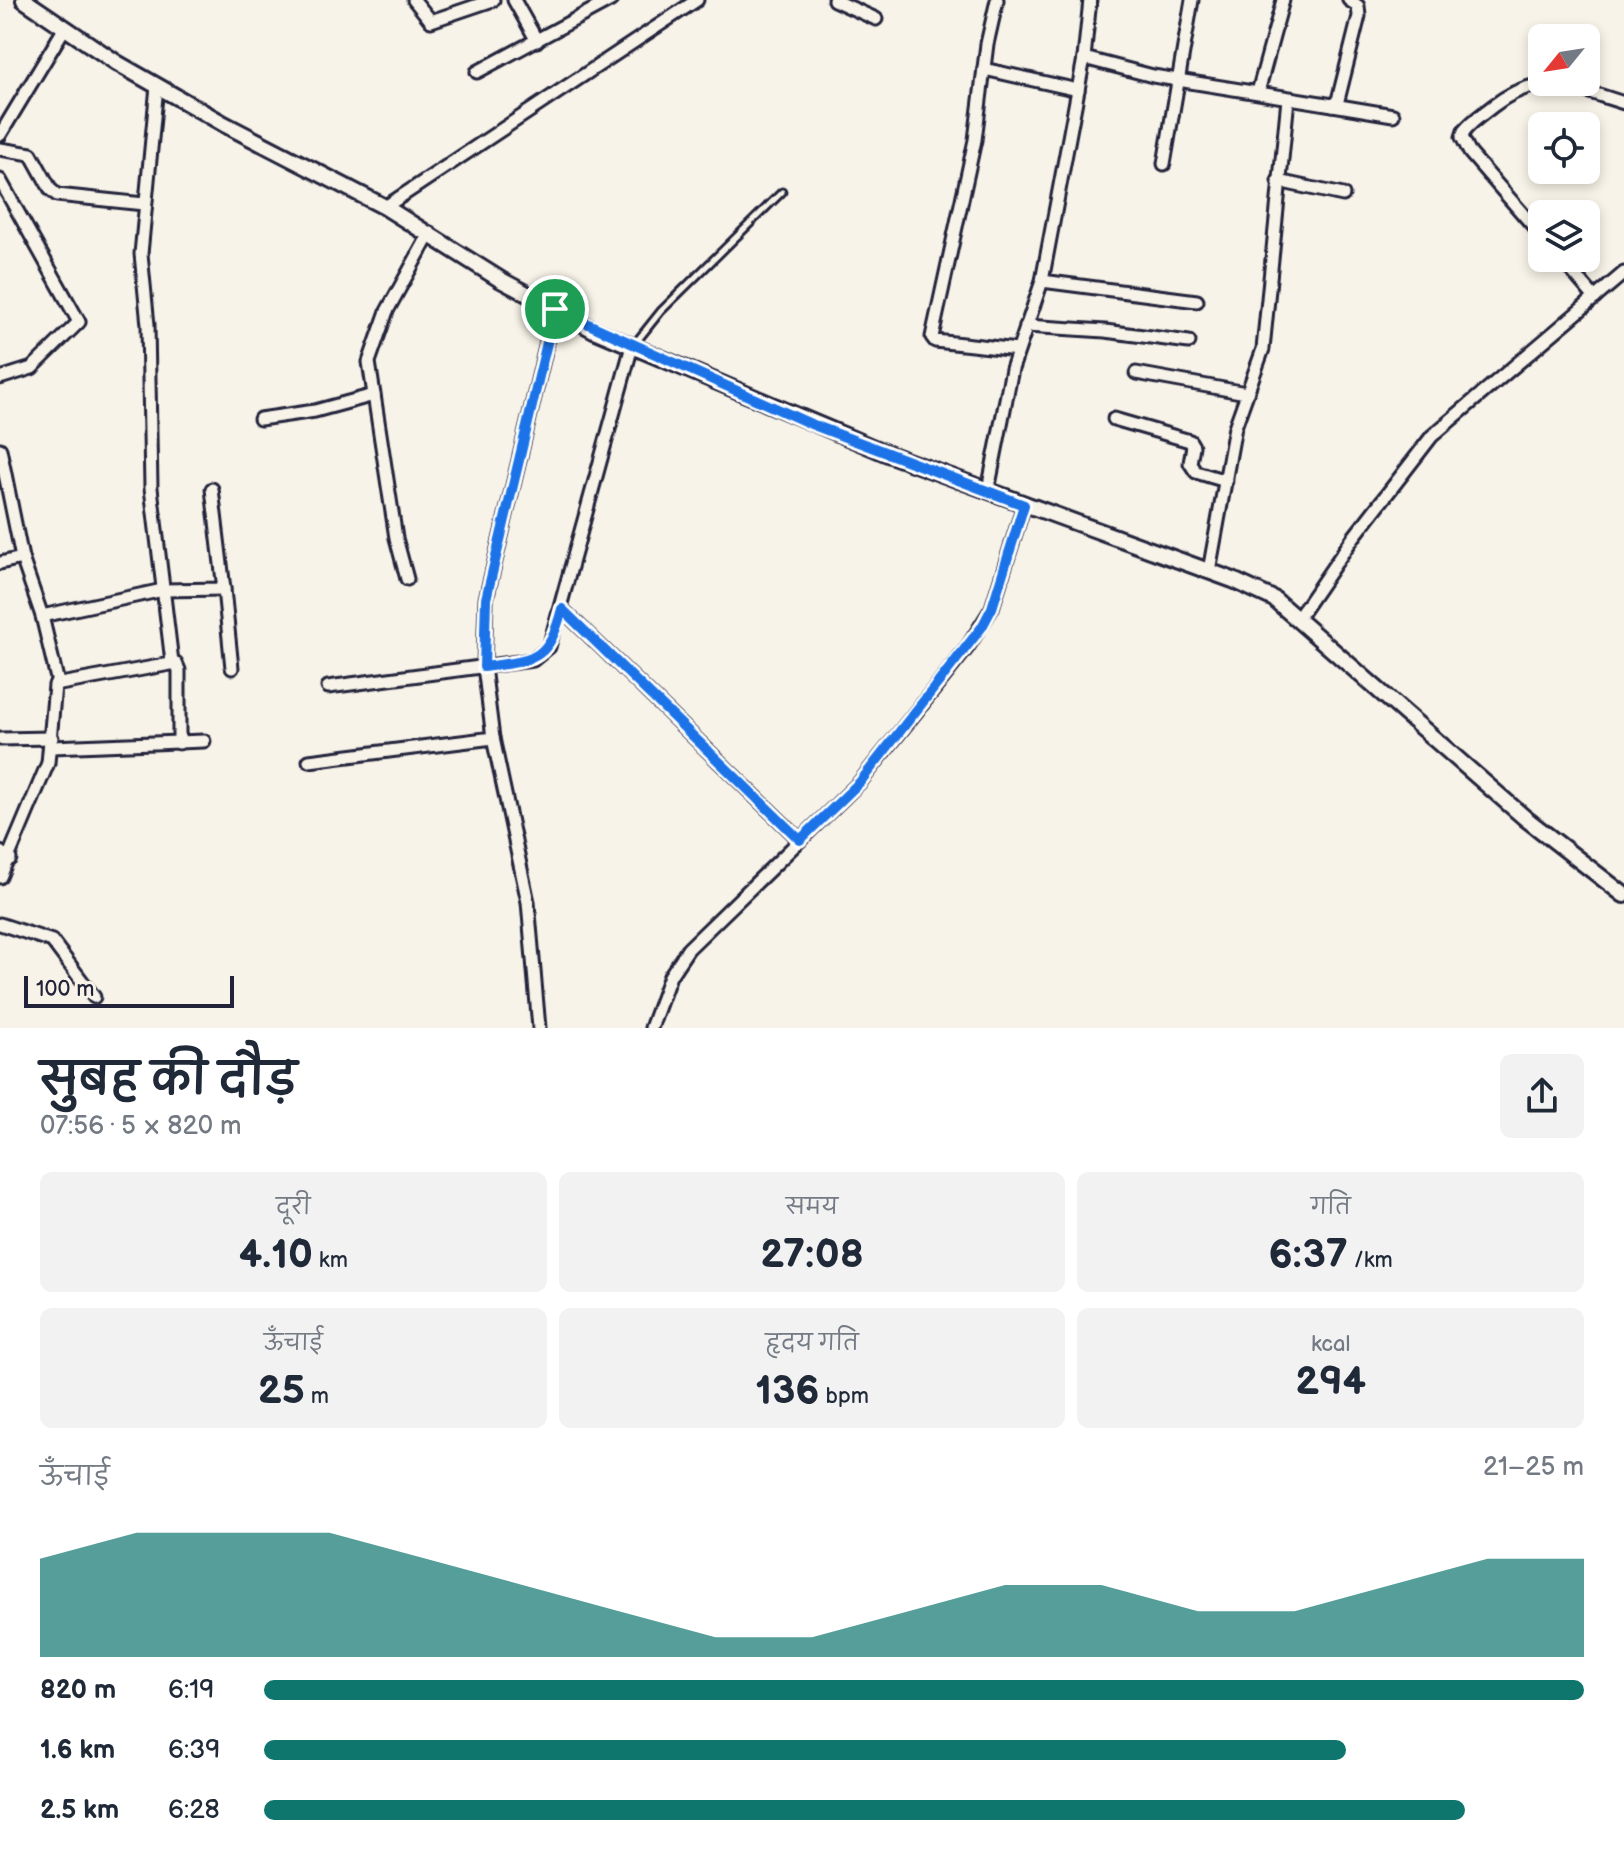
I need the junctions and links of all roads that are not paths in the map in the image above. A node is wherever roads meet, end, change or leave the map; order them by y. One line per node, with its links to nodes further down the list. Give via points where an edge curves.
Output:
1 (24, 0): 14 (street)
2 (414, 0): 3 (street, via 431,21)
3 (493, 0)
4 (514, 0): 15 (street)
5 (611, 0): 15 (street)
6 (695, 0): 35 (street)
7 (834, 0): 13 (street)
8 (997, 0): 17 (street)
9 (1090, 0): 16 (street)
10 (1192, 0): 19 (street)
11 (1283, 0): 22 (street)
12 (1349, 0): 25 (street, via 1358,6 1359,16)
13 (876, 19)
14 (64, 29): 20 (street); 27 (street)
15 (537, 41): 18 (street)
16 (1084, 58): 19 (street); 21 (street)
17 (984, 69): 21 (street); 47 (street, via 975,140 932,337)
18 (477, 72)
19 (1177, 80): 22 (street); 29 (street)
20 (157, 86): 34 (street); 35 (street)
21 (1078, 90): 40 (street)
22 (1258, 92): 23 (street)
23 (1288, 99): 25 (street); 31 (street)
24 (1624, 103): 36 (street, via 1566,85 1531,84 1502,99 1464,131 1470,153)
25 (1333, 105): 26 (street)
26 (1393, 115)
27 (1, 130)
28 (0, 149): 34 (street, via 31,154 51,190 63,197)
29 (1164, 164)
30 (0, 180): 49 (street, via 79,322 32,368)
31 (1278, 181): 33 (street); 50 (street, via 1263,349)
32 (782, 192): 46 (lane)
33 (1343, 195)
34 (144, 204): 64 (street, via 141,254 151,488)
35 (385, 207): 37 (street)
36 (1528, 220)
37 (430, 233): 43 (street); 51 (street, via 387,311 369,362)
38 (1573, 272): 41 (street)
39 (1624, 273): 41 (street)
40 (1042, 281): 42 (street); 44 (street)
41 (1595, 298): 67 (street, via 1432,436)
42 (1197, 301)
43 (555, 309): 46 (street); 69 (street, via 486,599)
44 (1026, 326): 45 (street); 47 (street)
45 (1189, 342)
46 (632, 346): 57 (street, via 811,424); 65 (street)
47 (1018, 350): 57 (street)
48 (1136, 373): 50 (street)
49 (0, 378)
50 (1246, 393): 55 (street)
51 (374, 395): 52 (street); 62 (street)
52 (260, 419)
53 (1114, 419): 55 (street, via 1190,441 1190,463 1196,472)
54 (0, 449): 59 (street)
55 (1226, 481): 61 (street)
56 (212, 489): 63 (street)
57 (988, 490): 58 (street)
58 (1024, 505): 61 (street); 79 (street, via 982,627 860,782)
59 (22, 558): 60 (street); 66 (street)
60 (0, 563)
61 (1209, 571): 67 (street, via 1252,587)
62 (407, 579)
63 (224, 589): 64 (street); 70 (street)
64 (163, 590): 66 (street); 68 (street)
65 (562, 609): 69 (street, via 555,634 533,660); 79 (street)
66 (42, 616): 71 (street)
67 (1298, 618): 82 (street, via 1525,818)
68 (172, 662): 71 (street); 77 (street, via 179,670)
69 (484, 667): 72 (street); 73 (street)
70 (232, 668)
71 (58, 683): 76 (street, via 52,693)
72 (328, 687)
73 (493, 738): 78 (street); 85 (street, via 528,902)
74 (0, 739): 76 (street)
75 (204, 741): 77 (street)
76 (52, 743): 77 (street); 80 (street)
77 (179, 743)
78 (309, 761)
79 (800, 840): 86 (street, via 681,958)
80 (5, 855): 81 (street)
81 (0, 877)
82 (1624, 895)
83 (0, 924): 84 (street, via 52,941)
84 (94, 997)
85 (539, 1028)
86 (651, 1028)

